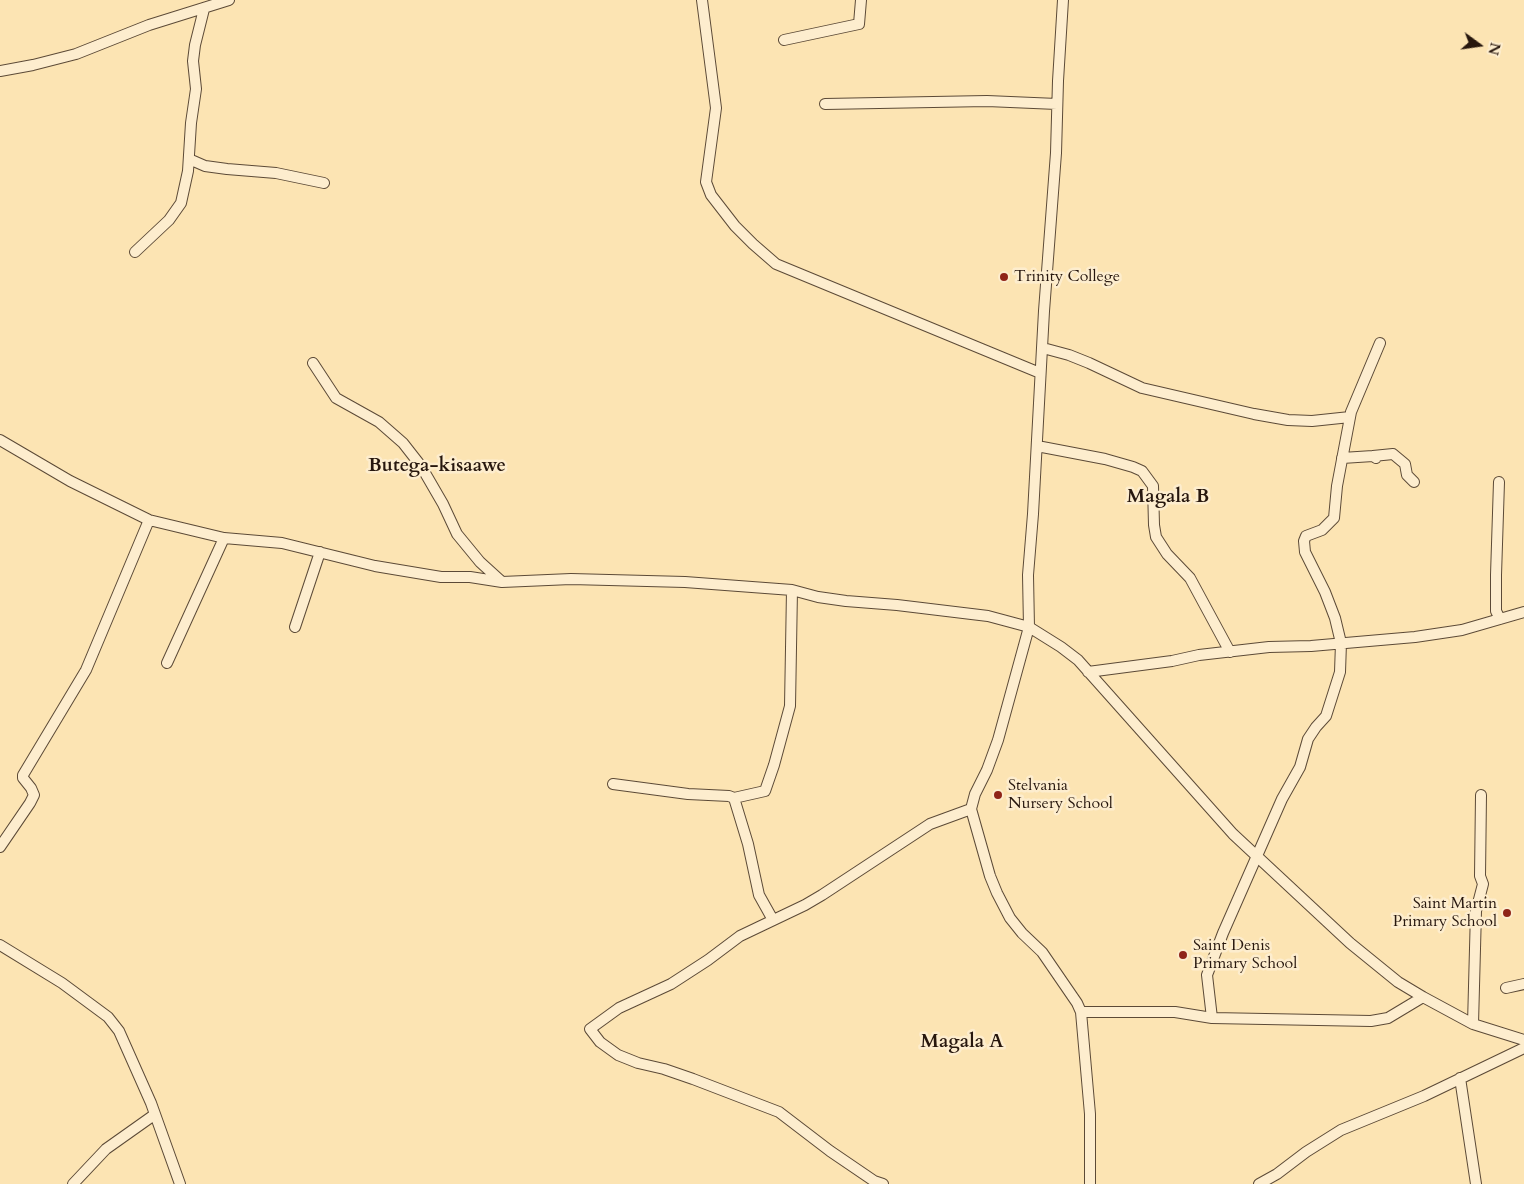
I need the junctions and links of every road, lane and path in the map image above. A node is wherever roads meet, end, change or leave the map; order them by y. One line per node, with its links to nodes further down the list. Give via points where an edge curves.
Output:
1 (229, 0): 5 (street)
2 (702, 0): 16 (street, via 716,108 706,182 734,226 776,264)
3 (861, 0): 6 (street, via 859,24)
4 (1063, 0): 9 (street)
5 (204, 9): 7 (street, via 149,25 76,54); 10 (street, via 193,61 196,89)
6 (784, 40)
7 (0, 71)
8 (825, 104): 9 (street, via 987,101)
9 (1058, 104): 14 (street)
10 (189, 159): 11 (street, via 205,166 276,173); 12 (street, via 185,189 177,210)
11 (324, 183)
12 (134, 252)
13 (1380, 343): 17 (street)
14 (1042, 348): 16 (street); 17 (street, via 1069,355 1142,388 1254,414 1312,421)
15 (313, 363): 26 (street, via 336,398 379,422 403,443 422,466 456,534)
16 (1040, 373): 19 (street)
17 (1350, 416): 20 (street)
18 (0, 440): 23 (street, via 70,481)
19 (1037, 446): 30 (street, via 1028,574); 33 (street, via 1105,459 1142,471 1153,486 1156,537 1190,578)
20 (1342, 458): 21 (street, via 1393,454 1405,464); 32 (street, via 1334,518 1322,530 1306,536 1304,547 1325,592)
21 (1414, 482)
22 (1499, 482): 29 (street, via 1496,611)
23 (149, 520): 24 (street); 40 (street, via 86,670 24,775 34,795)
24 (224, 538): 25 (street, via 282,543); 34 (street)
25 (320, 552): 26 (street, via 414,573); 31 (street)
26 (502, 582): 27 (street, via 571,579 685,582)
27 (792, 590): 30 (street, via 846,601 988,616); 38 (street, via 790,706 774,765 765,791)
28 (1524, 612): 29 (street)
29 (1500, 619): 32 (street, via 1462,630)
30 (1029, 626): 35 (street, via 1061,646); 39 (street, via 998,740)
31 (295, 627)
32 (1342, 643): 33 (street); 41 (street, via 1340,672 1329,710 1308,739 1300,767)
33 (1230, 652): 35 (street)
34 (167, 663)
35 (1088, 672): 41 (street)
36 (613, 784): 38 (street)
37 (1481, 795): 49 (street, via 1480,876 1484,884 1476,911)
38 (734, 798): 42 (street, via 759,895)
39 (971, 809): 42 (street, via 930,824 822,895); 47 (street, via 990,876 1010,918 1042,952)
40 (0, 847)
41 (1257, 857): 46 (street, via 1350,943); 48 (street, via 1208,975)
42 (772, 920): 57 (street, via 740,936 671,984 619,1008 590,1029 600,1042 618,1055 686,1076 779,1112 830,1151)
43 (0, 945): 53 (street, via 62,983 108,1017 119,1031)
44 (1524, 984): 45 (street)
45 (1506, 988)
46 (1422, 997): 48 (street, via 1388,1018 1371,1022); 49 (street)
47 (1081, 1012): 48 (street, via 1175,1012); 58 (street, via 1090,1114)
48 (1212, 1018)
49 (1473, 1024): 50 (street)
50 (1524, 1040)
51 (1524, 1048): 52 (street)
52 (1460, 1078): 54 (street, via 1341,1130 1306,1152); 60 (street)
53 (154, 1115): 55 (street, via 106,1149); 56 (street)
54 (1276, 1180): 59 (street)
55 (73, 1184)
56 (180, 1184)
57 (883, 1184)
58 (1090, 1184)
59 (1259, 1184)
60 (1476, 1184)

